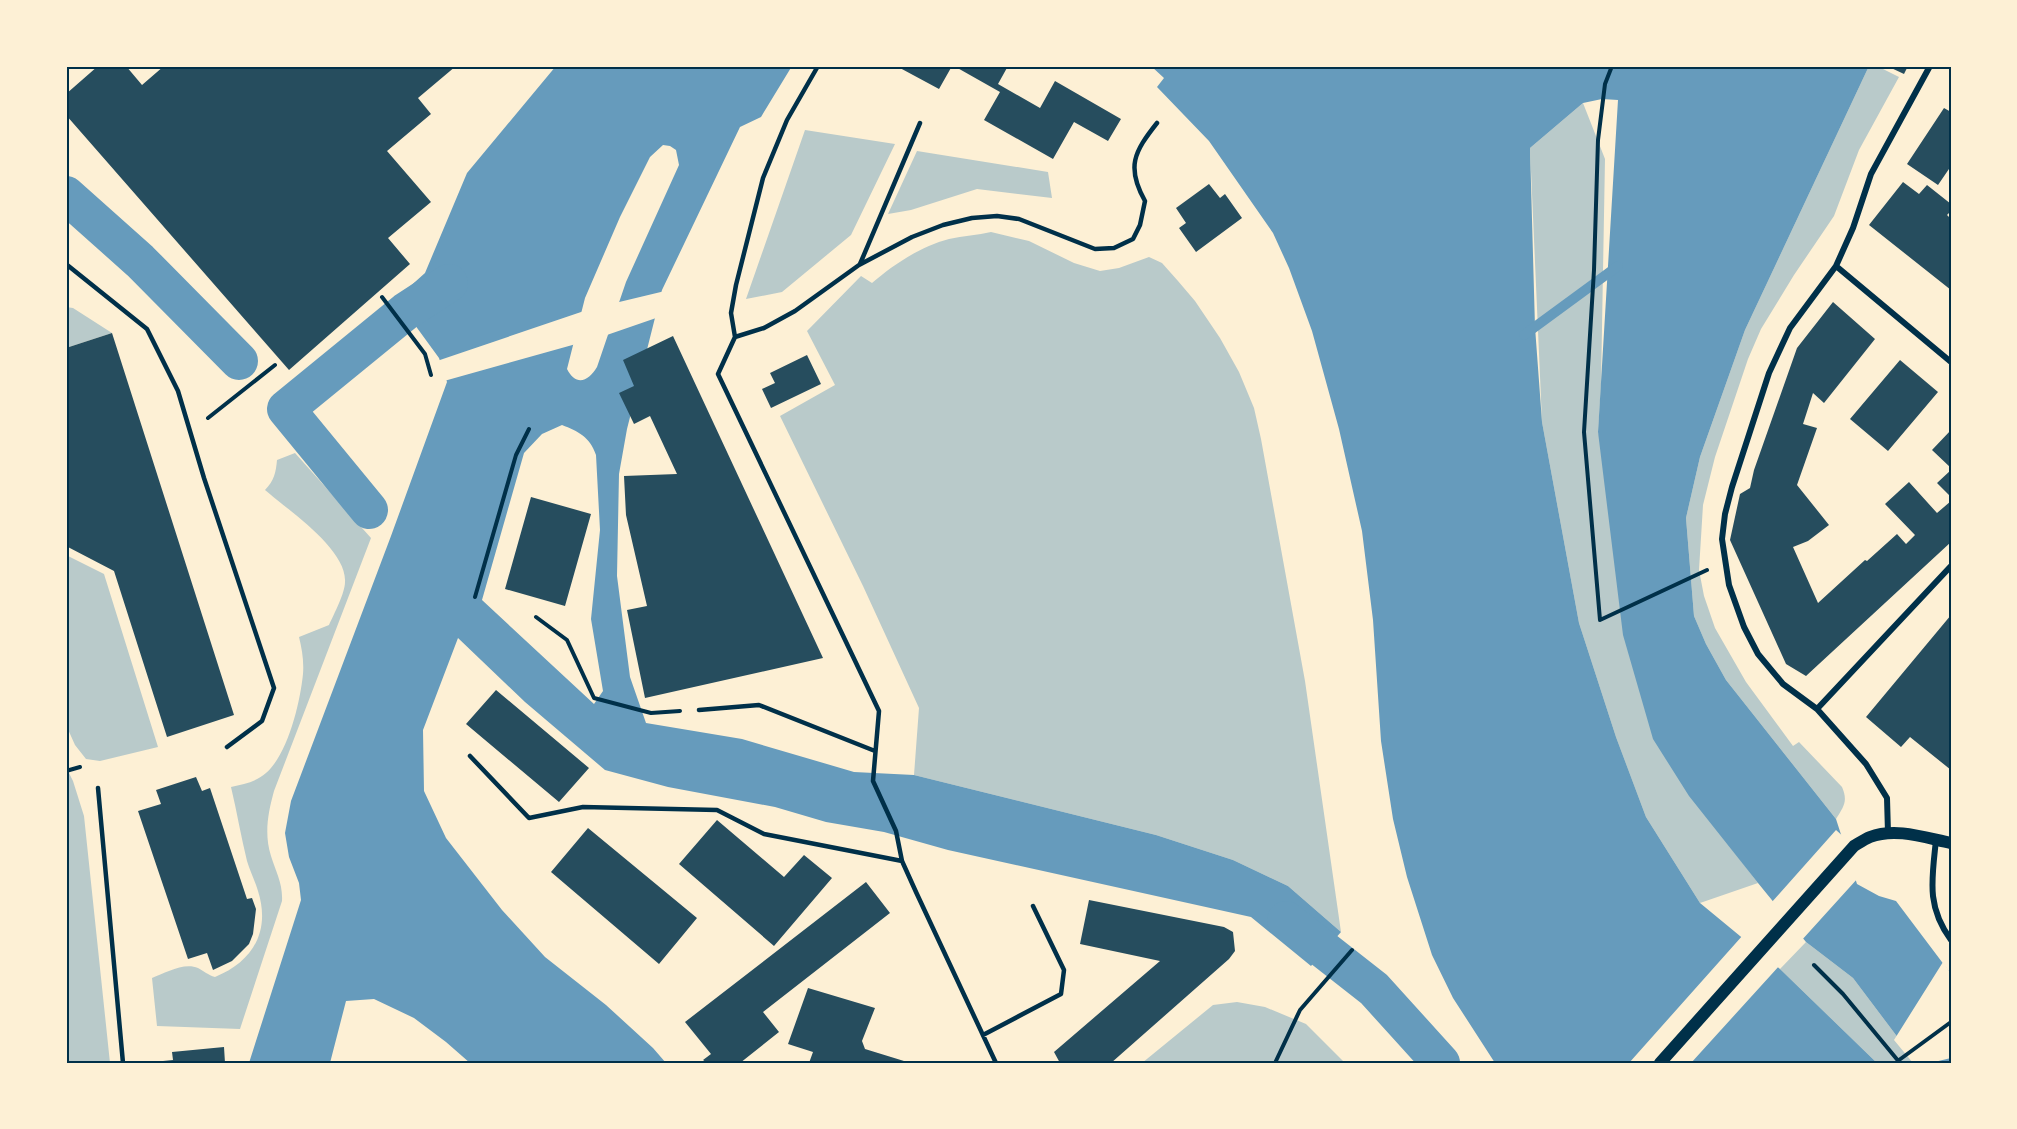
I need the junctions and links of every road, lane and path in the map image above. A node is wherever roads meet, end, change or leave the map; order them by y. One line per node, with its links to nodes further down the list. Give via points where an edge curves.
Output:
1 (818, 66): 10 (lane, via 787,120 763,178 731,313)
2 (1612, 66): 17 (path, via 1602,99 1598,140 1584,432 1600,620)
3 (1930, 66): 8 (street, via 1871,174 1854,228)
4 (920, 123): 7 (lane)
5 (1157, 123): 7 (lane, via 1139,146 1133,168 1145,201 1133,239 1114,248 1095,249 1018,219 997,216 943,225)
6 (66, 264): 15 (lane, via 147,329 178,391)
7 (859, 265): 10 (lane, via 795,311 764,328)
8 (1836, 266): 11 (street); 20 (street, via 1790,328 1769,373 1732,487 1722,539 1731,593 1758,654 1783,684)
9 (382, 297): 13 (path, via 424,354)
10 (735, 337): 23 (lane, via 718,374 879,711)
11 (1951, 362)
12 (275, 365): 15 (path)
13 (431, 375)
14 (529, 429): 18 (path, via 516,455)
15 (191, 431): 22 (lane, via 274,688 262,721)
16 (1951, 566): 20 (street)
17 (1707, 570)
18 (475, 597)
19 (536, 617): 21 (path, via 567,640 594,698 651,713)
20 (1816, 709): 28 (street, via 1866,764 1887,798)
21 (699, 710): 23 (lane, via 759,705)
22 (227, 747)
23 (875, 751): 31 (lane, via 873,781 896,831)
24 (470, 756): 31 (lane, via 529,818 583,807 717,810 764,834)
25 (80, 768): 26 (path)
26 (66, 771)
27 (98, 788): 39 (lane)
28 (1888, 833): 29 (main road); 42 (main road, via 1871,836 1854,846)
29 (1936, 840): 30 (main road); 33 (street, via 1933,904)
30 (1951, 843)
31 (903, 861): 37 (lane)
32 (1033, 906): 37 (lane, via 1064,970 1061,994)
33 (1951, 940)
34 (1352, 950): 41 (path, via 1300,1010)
35 (1814, 965): 38 (path)
36 (1951, 1022): 38 (path)
37 (983, 1035): 40 (lane)
38 (1898, 1062)
39 (123, 1063)
40 (996, 1063)
41 (1275, 1063)
42 (1660, 1063)

